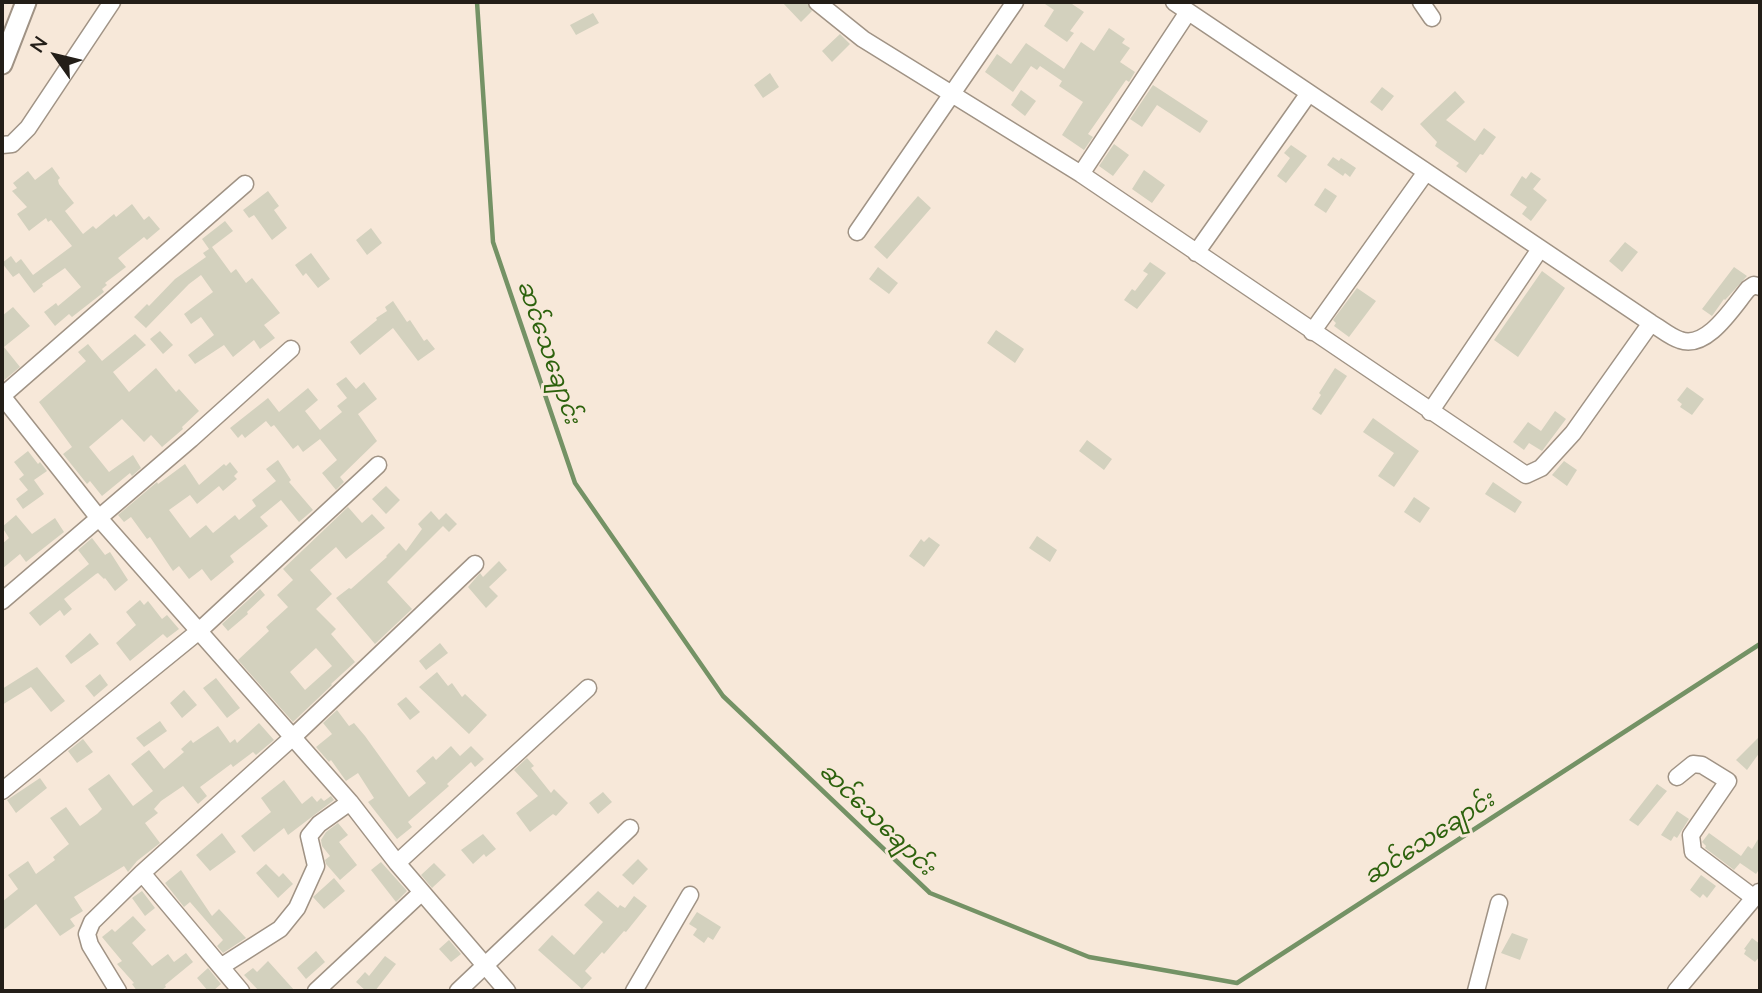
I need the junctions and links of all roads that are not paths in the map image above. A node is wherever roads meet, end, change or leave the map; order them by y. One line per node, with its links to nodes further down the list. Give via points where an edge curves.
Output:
1 (26, 2): 9 (main road)
2 (112, 2): 12 (street, via 34,120 12,144)
3 (817, 2): 11 (street, via 863,39)
4 (1015, 2): 11 (street)
5 (1174, 2): 7 (street)
6 (1421, 2): 8 (street)
7 (1188, 12): 10 (street); 14 (street)
8 (1432, 18)
9 (2, 64)
10 (1309, 93): 13 (street); 18 (street)
11 (951, 94): 14 (street); 16 (street)
12 (2, 145)
13 (1426, 172): 17 (street); 21 (street)
14 (1081, 174): 18 (street)
15 (245, 184): 23 (street)
16 (857, 232)
17 (1539, 248): 20 (street); 24 (street)
18 (1196, 253): 21 (street)
19 (1760, 287): 20 (street, via 1748,289 1709,335 1692,342 1681,341)
20 (1651, 323): 24 (street, via 1573,433 1541,468 1526,475)
21 (1312, 332): 24 (street)
22 (291, 349): 26 (street)
23 (2, 396): 26 (street)
24 (1430, 412)
25 (378, 465): 29 (street)
26 (99, 517): 28 (street); 29 (street)
27 (475, 564): 31 (street)
28 (2, 601)
29 (199, 631): 31 (street); 33 (street)
30 (588, 688): 36 (street)
31 (293, 737): 34 (street); 37 (street)
32 (1677, 777): 39 (street, via 1693,764 1728,781 1691,835 1693,852)
33 (2, 791)
34 (350, 802): 36 (street); 43 (street, via 309,836 316,866 298,908 280,929)
35 (630, 828): 42 (street)
36 (397, 863): 38 (street)
37 (142, 873): 43 (street); 44 (street, via 92,922 87,934)
38 (422, 892): 42 (street); 46 (street)
39 (1757, 893): 51 (street)
40 (690, 895): 49 (street)
41 (1499, 903): 50 (street)
42 (485, 964): 47 (street); 48 (street)
43 (222, 966): 45 (street)
44 (118, 991)
45 (241, 991)
46 (316, 991)
47 (458, 991)
48 (508, 991)
49 (634, 991)
50 (1476, 991)
51 (1676, 991)

